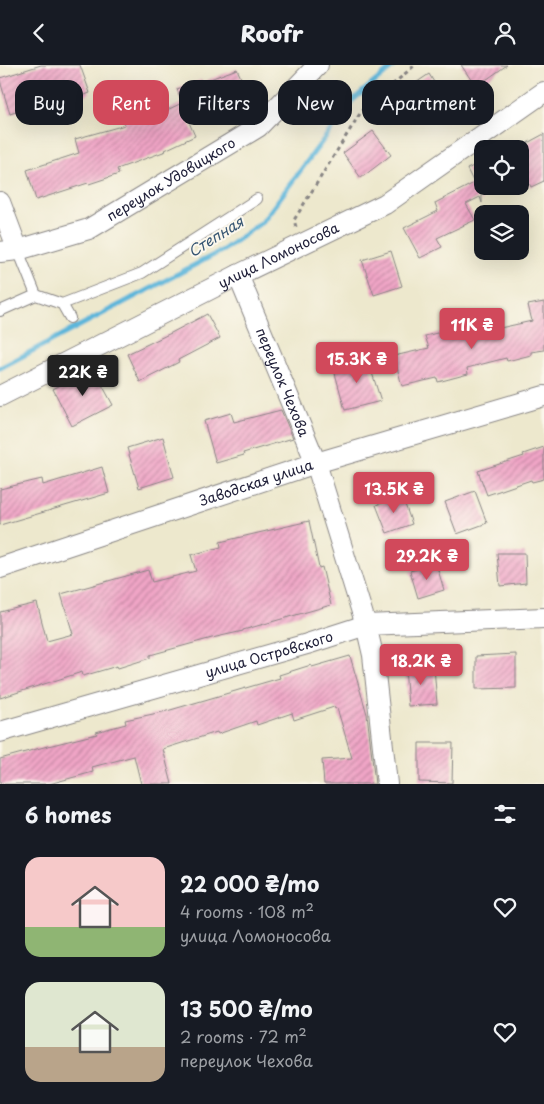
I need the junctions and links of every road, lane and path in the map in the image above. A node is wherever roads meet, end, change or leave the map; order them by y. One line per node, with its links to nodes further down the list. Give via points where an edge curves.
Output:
1 (318, 65): 7 (street, переулок Удовицкого, via 258,127 89,229)
2 (415, 65): 6 (path, via 361,112 294,220)
3 (544, 93): 6 (street, улица Ломоносова, via 385,205)
4 (257, 199): 10 (lane, via 142,273)
5 (0, 202): 7 (street)
6 (301, 244): 8 (street, улица Ломоносова)
7 (9, 251): 9 (lane)
8 (238, 275): 13 (street, улица Ломоносова); 15 (street, переулок Чехова)
9 (36, 295): 10 (lane); 11 (lane)
10 (62, 304): 12 (lane)
11 (0, 311)
12 (70, 318)
13 (0, 395)
14 (544, 396): 15 (street, Заводская улица)
15 (316, 463): 16 (street, Заводская улица); 18 (street, переулок Чехова)
16 (0, 568)
17 (544, 618): 18 (street, улица Островского)
18 (366, 625): 19 (street, улица Островского); 20 (street, переулок Чехова, via 373,655)
19 (0, 732)
20 (387, 784)

